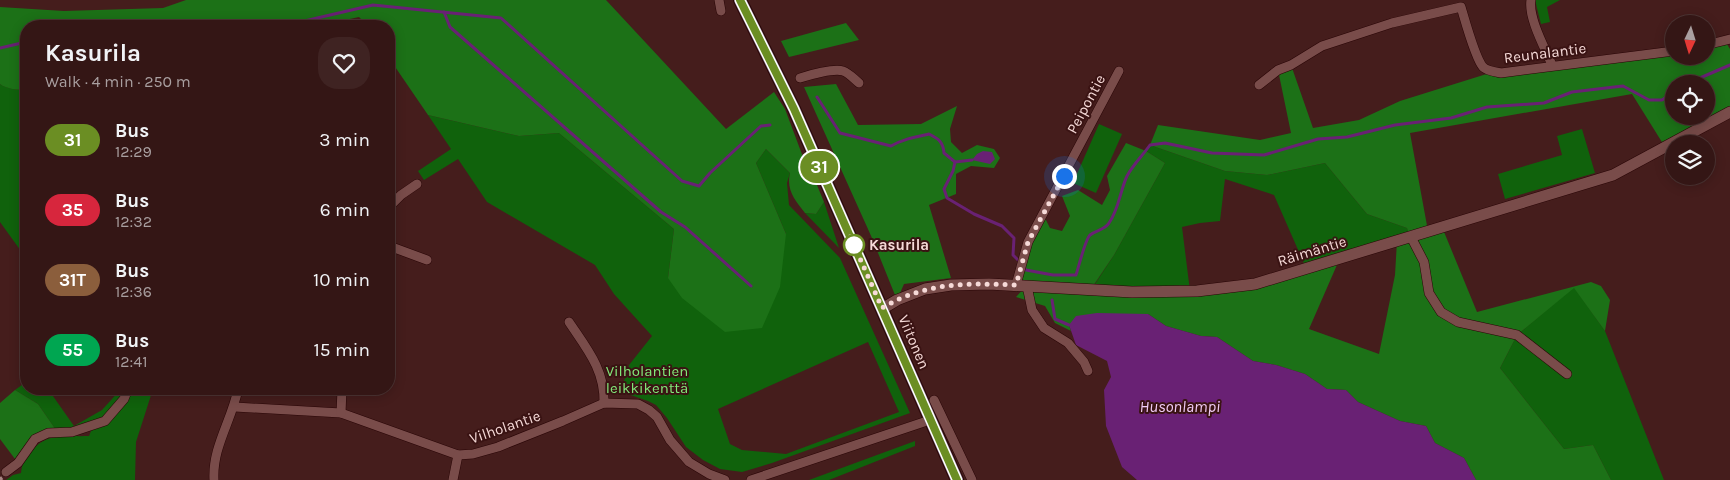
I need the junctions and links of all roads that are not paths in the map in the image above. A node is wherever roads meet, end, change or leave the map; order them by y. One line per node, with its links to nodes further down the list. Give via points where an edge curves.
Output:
1 (719, 0): 5 (street)
2 (740, 0): 21 (main road, Viitonen, via 794,109)
3 (1531, 0): 9 (street, via 1535,22)
4 (1460, 4): 9 (street, Reunalantie, via 1483,67 1501,73); 13 (street, Reunalantie, via 1322,46 1278,70)
5 (720, 11)
6 (1728, 40): 7 (street)
7 (1715, 43)
8 (1665, 53): 9 (street, Reunalantie)
9 (1552, 65)
10 (1119, 71): 20 (street, Peipontie, via 1028,242)
11 (800, 78): 12 (street, via 842,70)
12 (859, 83)
13 (1259, 85)
14 (1730, 112): 17 (street, Räimäntie, via 1613,175)
15 (417, 184): 16 (street)
16 (395, 201)
17 (1410, 237): 20 (street, Räimäntie, via 1255,284 1197,292); 24 (street, via 1424,262 1429,293 1441,312 1458,322 1517,335)
18 (395, 248): 19 (street)
19 (427, 260)
20 (1021, 286): 21 (street, Räimäntie, via 951,285 925,289); 23 (street, via 1044,328 1068,343)
21 (882, 308): 32 (main road, Viitonen)
22 (569, 322): 29 (street, via 600,370 605,389)
23 (1088, 372)
24 (1567, 374)
25 (126, 395): 34 (street, via 105,421 72,432 48,433 35,439 18,463)
26 (237, 395): 30 (street)
27 (342, 395): 31 (street)
28 (934, 400): 40 (street)
29 (604, 403): 33 (street, Vilholantie, via 512,442 473,454); 37 (street, Vilholantie, via 638,404 649,410 689,462)
30 (235, 407): 31 (street, Vilholantie); 35 (street, via 217,450)
31 (341, 412): 33 (street, Vilholantie)
32 (930, 420): 38 (street); 39 (main road, Viitonen)
33 (458, 455): 36 (street)
34 (6, 472)
35 (214, 480)
36 (453, 480)
37 (725, 480)
38 (751, 480)
39 (957, 480)
40 (972, 480)

